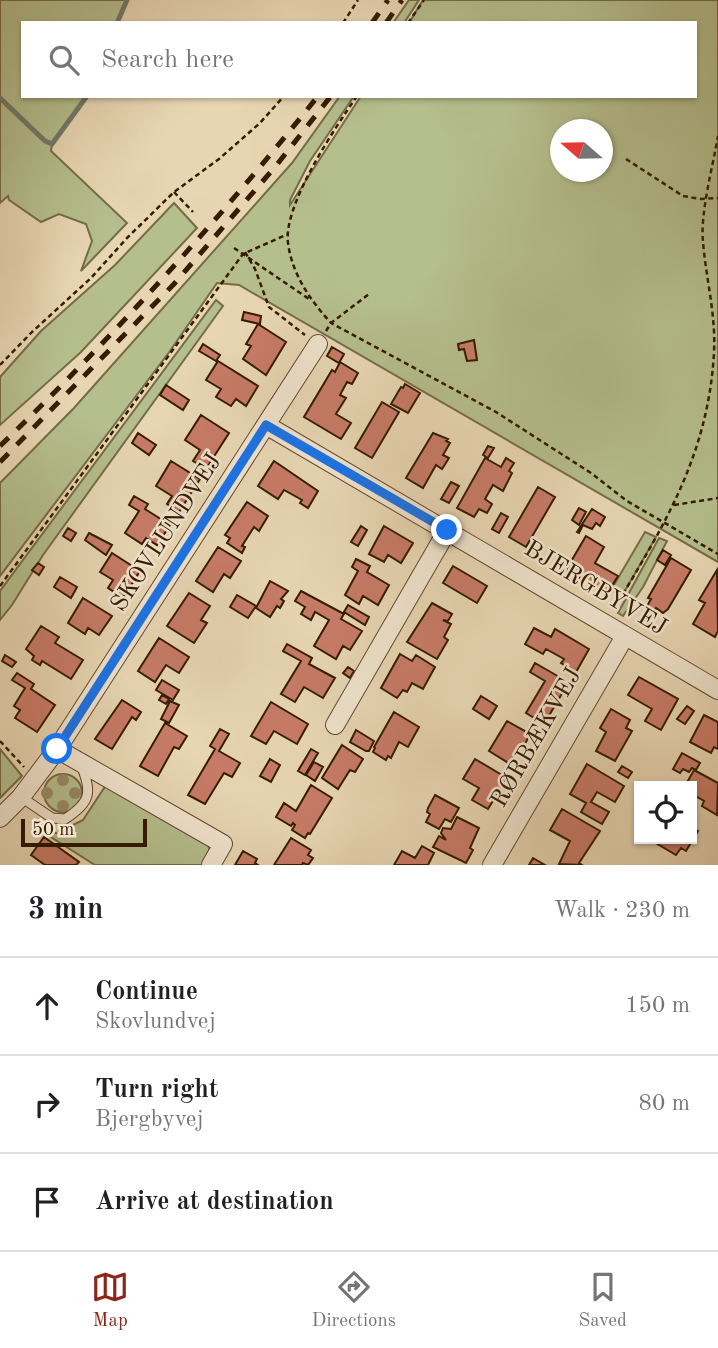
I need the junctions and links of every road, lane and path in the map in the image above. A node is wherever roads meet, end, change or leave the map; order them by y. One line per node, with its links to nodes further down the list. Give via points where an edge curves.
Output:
1 (358, 0): 3 (path)
2 (424, 0): 4 (path)
3 (344, 21)
4 (409, 21)
5 (282, 98): 9 (path, via 219,159)
6 (356, 98): 13 (path, via 315,162 293,207)
7 (718, 136): 10 (path)
8 (626, 159): 10 (path, via 683,196)
9 (174, 192): 12 (path); 21 (path)
10 (707, 198): 11 (path); 24 (path, via 702,239 713,298 714,352 706,414)
11 (718, 198)
12 (192, 212)
13 (288, 234): 15 (path); 18 (path, via 294,269)
14 (234, 248): 15 (path)
15 (244, 253): 16 (path); 28 (path)
16 (249, 258): 18 (path); 20 (path, via 269,307)
17 (369, 295): 19 (path)
18 (312, 301): 19 (path)
19 (331, 323): 25 (path, via 496,412)
20 (318, 344): 22 (street, SKOVLUNDVEJ)
21 (0, 365)
22 (266, 425): 26 (street, BJERGBYVEJ); 34 (street, SKOVLUNDVEJ)
23 (718, 498): 24 (path)
24 (674, 505): 25 (path)
25 (666, 523): 27 (path); 29 (path)
26 (447, 530): 29 (street, BJERGBYVEJ); 32 (street)
27 (718, 554)
28 (0, 586)
29 (605, 624): 30 (street, BJERGBYVEJ)
30 (625, 636): 31 (street, BJERGBYVEJ); 40 (street, RØRBÆKVEJ)
31 (718, 690)
32 (335, 724)
33 (0, 741): 36 (path)
34 (57, 749): 35 (street); 36 (street, SKOVLUNDVEJ)
35 (80, 763): 37 (lane, via 88,796 80,810 65,820 52,818); 39 (street, via 223,844)
36 (35, 779): 37 (street, SKOVLUNDVEJ)
37 (21, 797): 38 (street, SKOVLUNDVEJ)
38 (0, 818)
39 (211, 865)
40 (492, 865)

